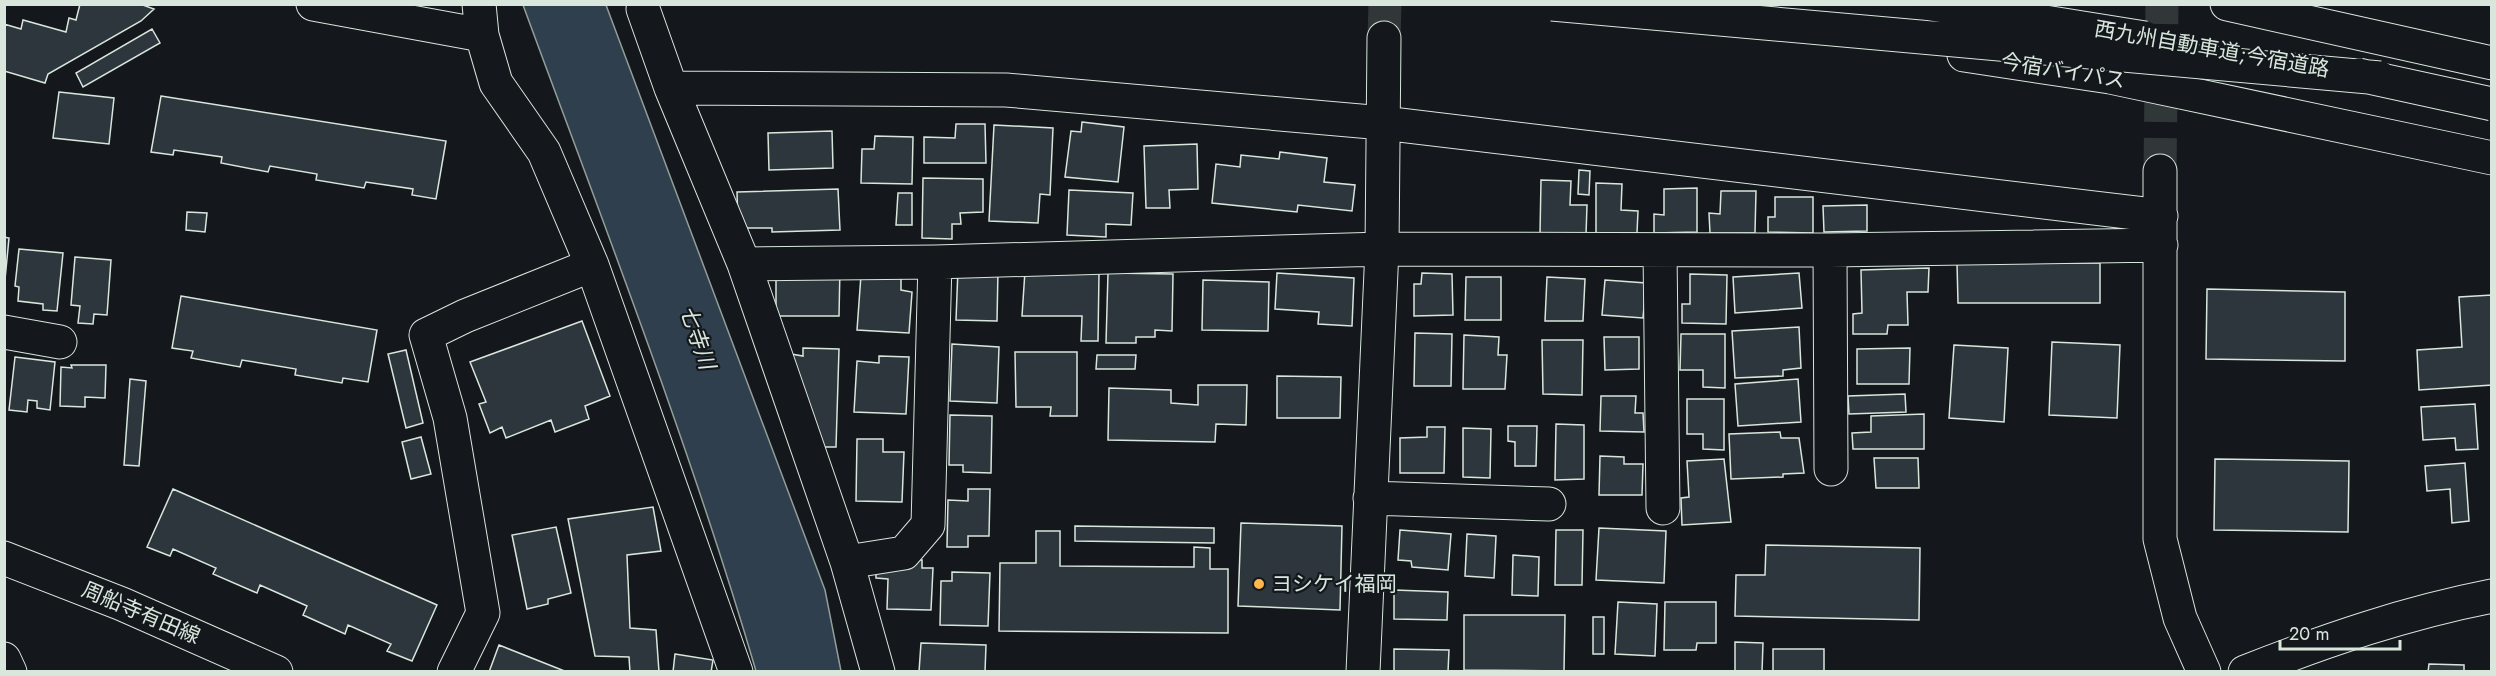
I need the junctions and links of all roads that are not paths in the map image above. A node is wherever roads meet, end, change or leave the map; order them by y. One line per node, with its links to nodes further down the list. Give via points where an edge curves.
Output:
1 (313, 4): 7 (main road)
2 (1552, 4): 10 (main road, bridge)
3 (1631, 4): 14 (main road, 今宿バイパス, via 2110,77)
4 (1931, 4): 10 (main road, 西九州自動車道;今宿道路, bridge)
5 (2227, 4): 9 (main road, 西九州自動車道;今宿道路)
6 (643, 9): 11 (main road)
7 (480, 20): 22 (main road, via 496,83 544,152)
8 (1384, 38): 13 (main road)
9 (2492, 63)
10 (2380, 78): 12 (main road, 西九州自動車道;今宿道路, bridge)
11 (671, 88): 13 (main road, via 1006,90); 21 (main road)
12 (2492, 104)
13 (1383, 123): 16 (main road); 17 (main road)
14 (2492, 158)
15 (2160, 171): 16 (main road)
16 (2161, 230): 19 (main road); 39 (main road, via 2160,539 2180,618)
17 (1382, 249): 18 (main road); 20 (main road); 26 (main road)
18 (1660, 250): 19 (main road); 28 (main road)
19 (1830, 250): 25 (main road)
20 (935, 262): 21 (main road); 30 (main road, via 928,525 904,553)
21 (744, 264): 30 (main road)
22 (592, 266): 35 (main road, via 426,335 450,418 483,613); 36 (main road)
23 (4, 332): 24 (main road)
24 (60, 342)
25 (1831, 470)
26 (1371, 498): 27 (main road); 38 (main road)
27 (1549, 504)
28 (1663, 508)
29 (4, 558): 34 (main road, 周船寺有田線, via 122,604)
30 (847, 562): 37 (main road)
31 (2492, 596): 40 (main road, via 2426,609)
32 (4, 659): 33 (main road)
33 (10, 672)
34 (276, 672)
35 (454, 672)
36 (736, 672)
37 (878, 672)
38 (1363, 672)
39 (2204, 672)
40 (2245, 672)

